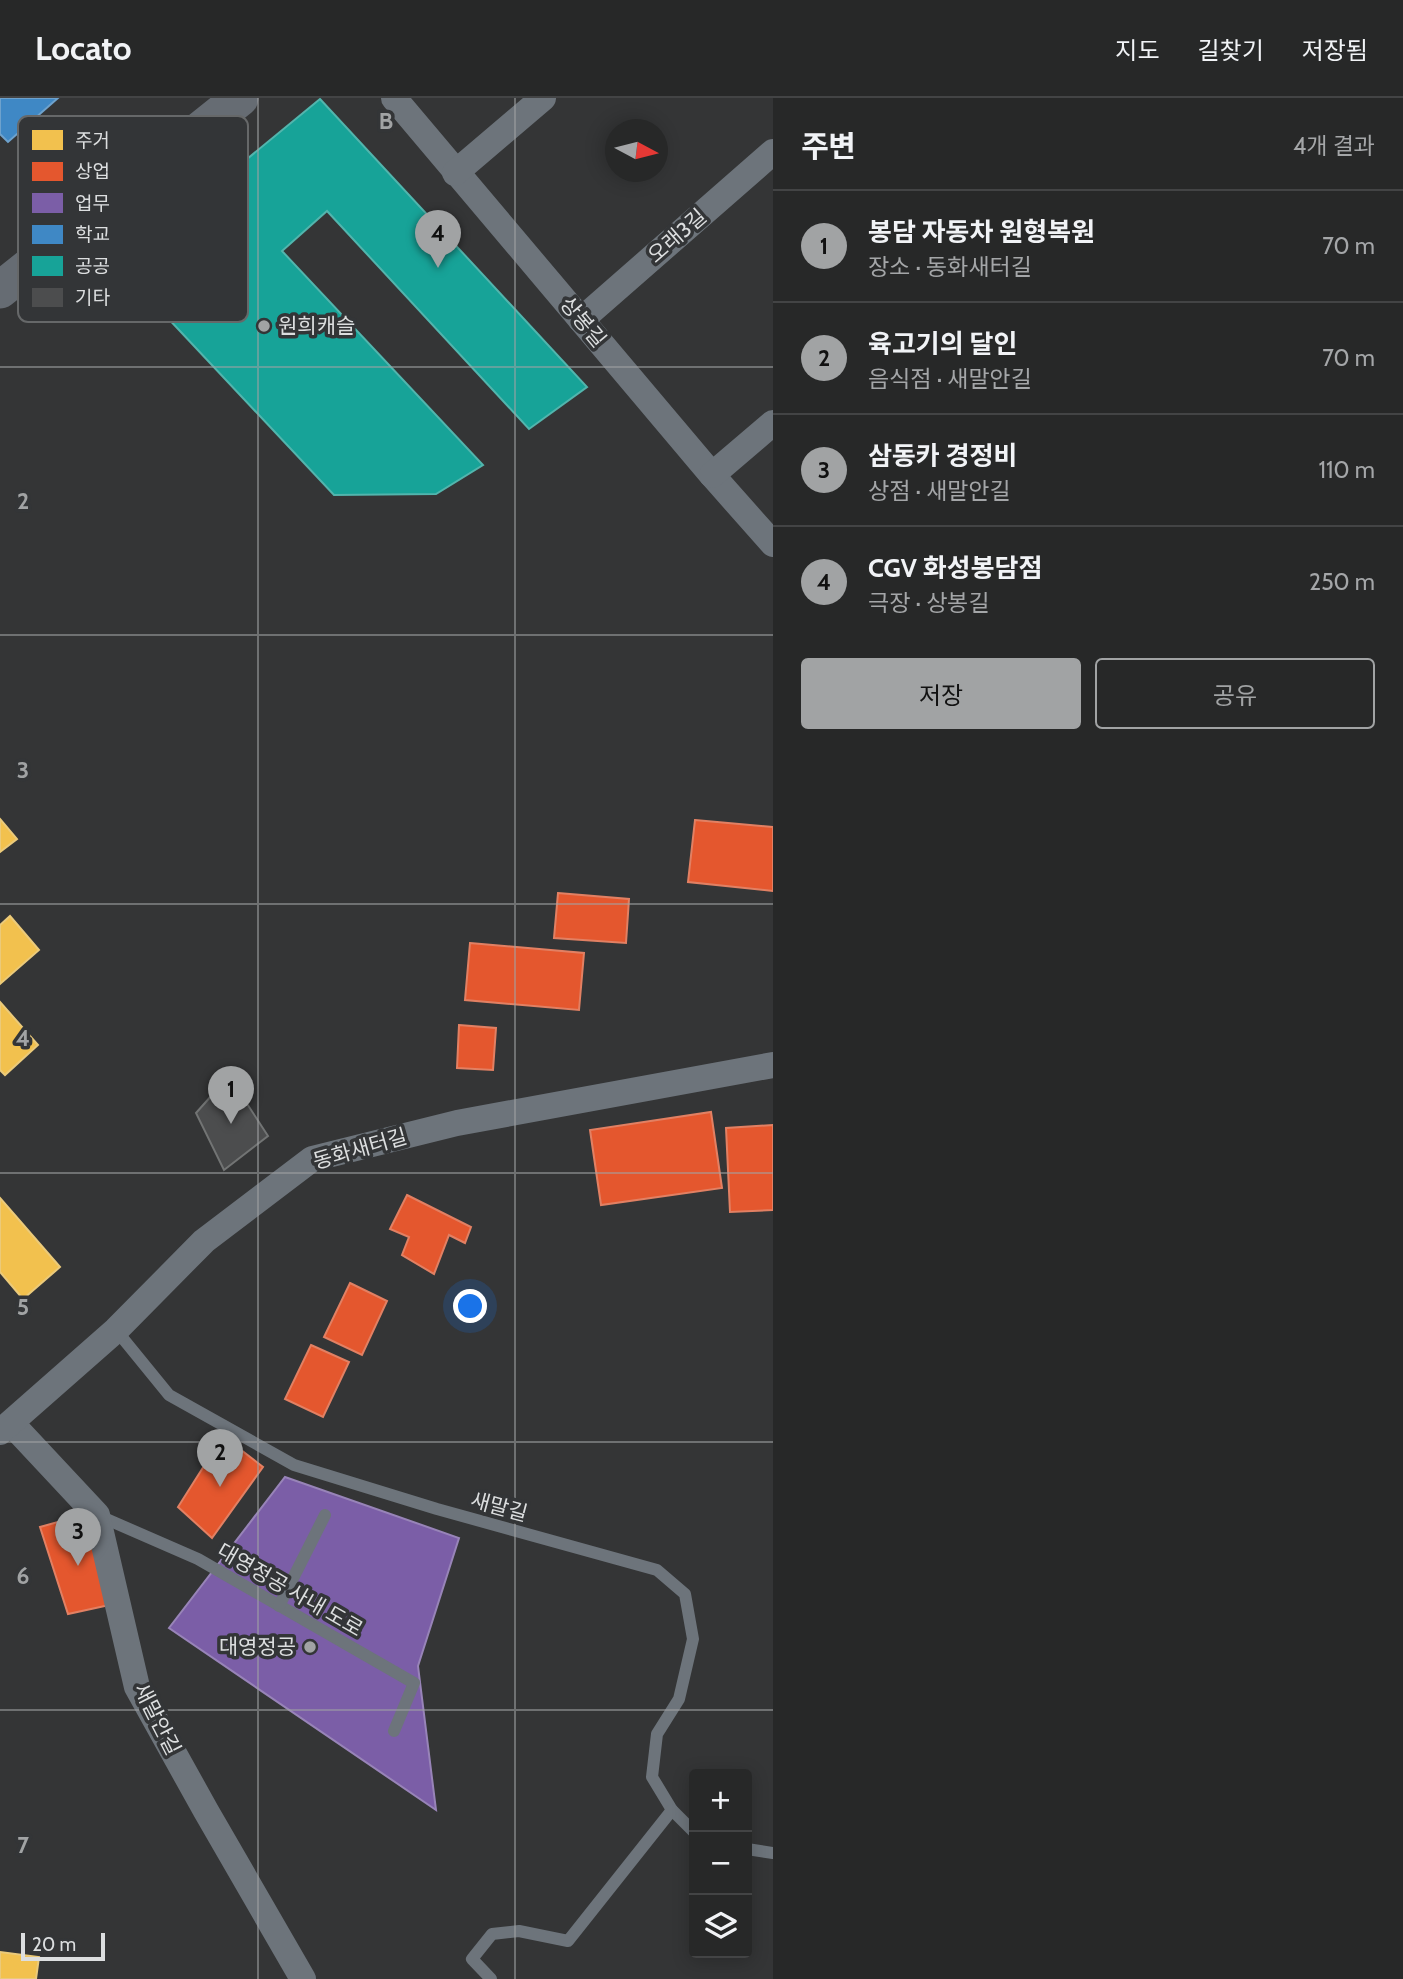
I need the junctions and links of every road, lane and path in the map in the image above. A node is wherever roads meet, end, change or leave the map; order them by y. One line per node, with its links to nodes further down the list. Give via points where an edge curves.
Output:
1 (240, 98): 4 (street)
2 (394, 98): 6 (street, 상봉길)
3 (543, 98): 6 (street)
4 (218, 116)
5 (773, 152): 9 (street, 오래3길)
6 (456, 173): 9 (street, 상봉길)
7 (18, 276): 8 (street)
8 (0, 290)
9 (581, 320): 11 (street, 상봉길)
10 (773, 423): 11 (street)
11 (712, 475): 12 (street, 상봉길)
12 (773, 544)
13 (773, 1065): 14 (street, 동화새터길, via 457,1123 312,1159 204,1241)
14 (116, 1330): 15 (street, 동화새터길); 20 (lane, 새말길, via 169,1395 294,1465 657,1570 685,1594 693,1639 679,1699 657,1734 652,1777)
15 (5, 1428): 16 (street)
16 (97, 1514): 18 (lane, 대영정공 사내 도로, via 198,1559); 24 (street, 새말안길, via 137,1687)
17 (325, 1515): 18 (lane)
18 (279, 1606): 19 (lane, 대영정공 사내 도로, via 414,1683)
19 (394, 1731)
20 (672, 1810): 21 (lane, 새말길); 25 (lane, via 568,1941 519,1931 492,1934 472,1959)
21 (689, 1827)
22 (752, 1850): 23 (lane)
23 (773, 1853)
24 (303, 1979)
25 (491, 1979)

